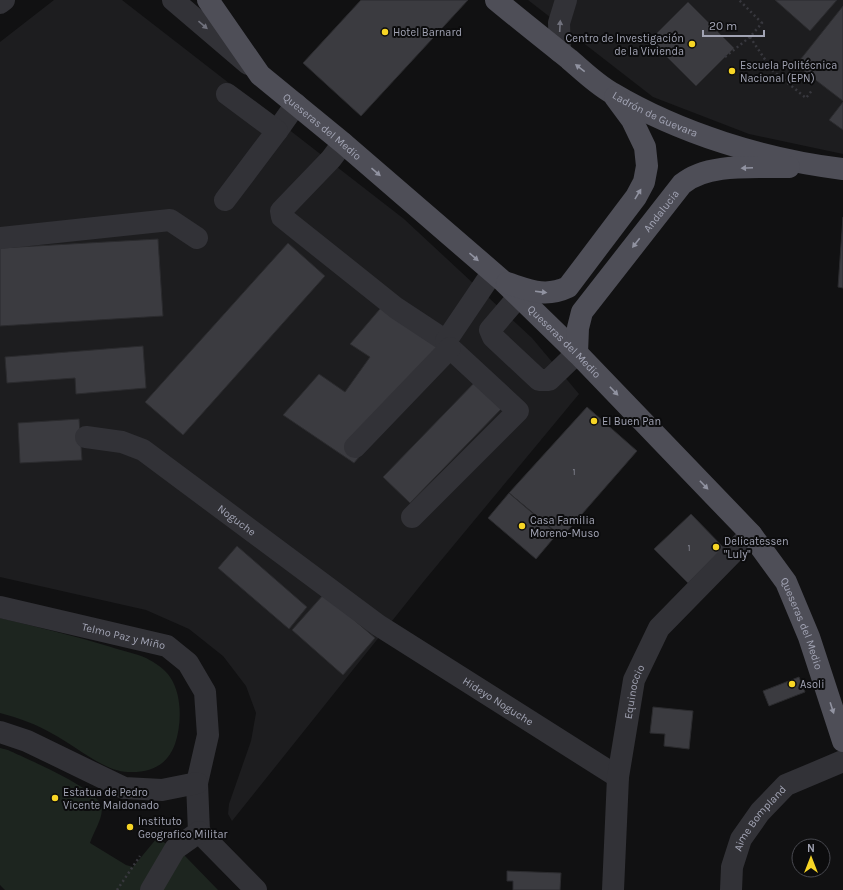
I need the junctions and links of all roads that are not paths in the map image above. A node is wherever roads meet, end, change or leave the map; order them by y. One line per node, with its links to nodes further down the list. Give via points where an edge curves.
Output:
1 (4, 0): 6 (street)
2 (173, 0): 8 (street, one-way to 8)
3 (208, 0): 8 (main road, Queseras del Medio)
4 (496, 0): 7 (main road, Ladrón de Guevara)
5 (566, 0): 7 (street, one-way to 5, via 560,23)
6 (0, 3)
7 (560, 52): 9 (main road, Ladrón de Guevara, one-way to 7)
8 (260, 75): 11 (main road, Queseras del Medio)
9 (611, 92): 14 (main road, Ladrón de Guevara, via 644,110 700,134); 19 (main road, one-way to 9, via 549,293 568,287 640,192 647,166 645,147 632,120)
10 (227, 94): 12 (street)
11 (296, 104): 12 (street); 13 (main road, Queseras del Medio)
12 (277, 131): 16 (street)
13 (343, 143): 19 (main road, Queseras del Medio, one-way to 19); 20 (street, via 281,211 282,217 396,308)
14 (814, 166): 15 (main road, Ladrón de Guevara); 21 (main road, Andalucia, one-way to 21, via 715,170 687,180 678,188 582,312 578,328)
15 (843, 169)
16 (225, 200)
17 (0, 238): 18 (street, via 170,220)
18 (197, 238)
19 (505, 284): 20 (street); 21 (main road, Queseras del Medio); 21 (street, via 490,330 493,336 539,380 549,380)
20 (448, 345): 23 (street); 24 (street, via 518,411)
21 (577, 353): 25 (main road, Queseras del Medio, one-way to 25)
22 (86, 437): 27 (street, Noguche, via 122,442 143,450)
23 (355, 447)
24 (412, 517)
25 (751, 534): 29 (main road, Queseras del Medio, one-way to 29, via 786,582 809,637); 31 (street, Equinoccio, via 659,628 634,680)
26 (0, 607): 32 (street, Telmo Paz y Miño, via 167,646 188,663 205,692 208,735)
27 (378, 625): 31 (street, Hideyo Noguche)
28 (0, 732): 32 (street, via 124,788 162,790)
29 (843, 741)
30 (843, 761): 37 (street, Aime Bompland, via 786,785 760,812 741,839 732,867)
31 (618, 776): 36 (street, Equinoccio)
32 (197, 783): 33 (street, Telmo Paz y Miño)
33 (199, 832): 34 (street, via 174,849); 35 (street)
34 (151, 890)
35 (256, 890)
36 (613, 890)
37 (731, 890)

